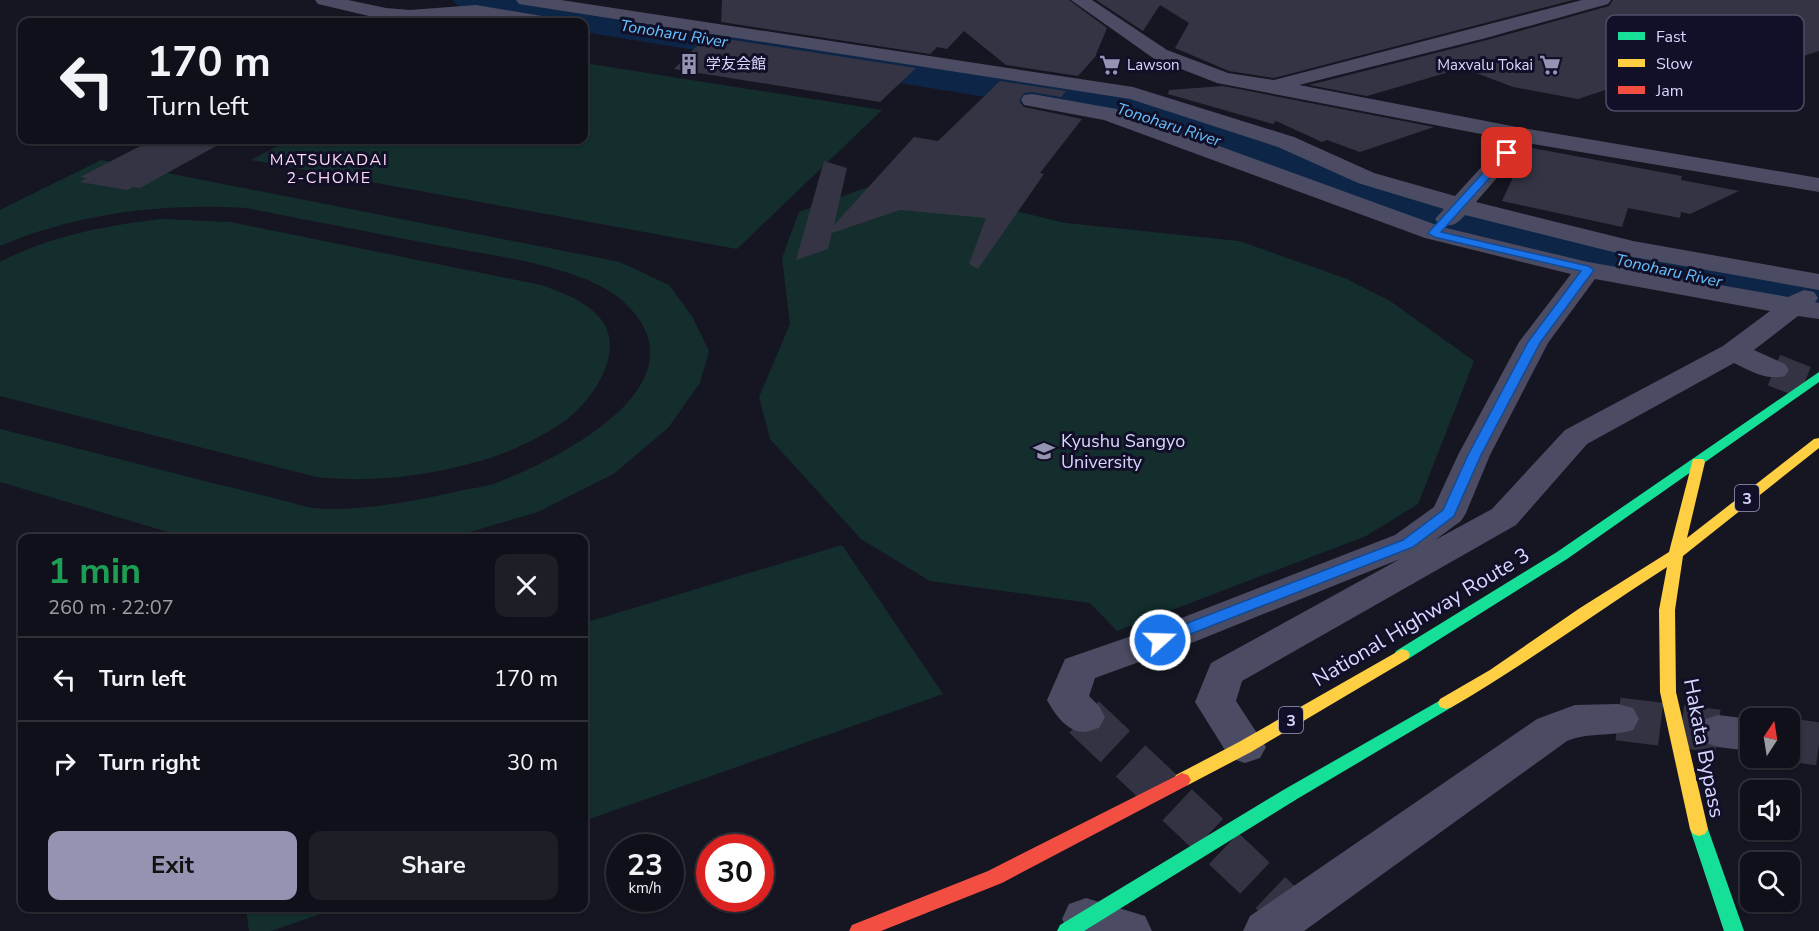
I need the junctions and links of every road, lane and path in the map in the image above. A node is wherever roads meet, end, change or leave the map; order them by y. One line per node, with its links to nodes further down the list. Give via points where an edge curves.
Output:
1 (324, 0): 6 (street, via 410,16)
2 (445, 0): 6 (street)
3 (1080, 0): 9 (street, via 1160,54)
4 (1602, 0): 11 (street)
5 (531, 1): 7 (street); 12 (street)
6 (476, 11): 7 (street)
7 (502, 16): 8 (street)
8 (515, 18)
9 (1224, 79): 11 (street); 12 (street)
10 (924, 82): 12 (street)
11 (1272, 86): 13 (street)
12 (1113, 102): 15 (street, via 1286,142 1366,178); 16 (street)
13 (1522, 135): 14 (street); 15 (street)
14 (1814, 181)
15 (1461, 206): 16 (street); 18 (street, via 1634,249)
16 (1434, 233): 17 (street)
17 (1588, 270): 19 (street); 27 (street, via 1534,342 1474,455 1449,513 1408,543 1079,669 1067,700)
18 (1819, 284): 19 (street)
19 (1806, 309): 20 (street)
20 (1733, 352): 21 (street); 29 (street, via 1576,437 1504,517 1225,673 1215,702)
21 (1774, 370)
22 (1819, 376): 24 (highway, National Highway Route 3 / 3)
23 (1819, 442): 25 (highway, 3)
24 (1698, 462): 25 (highway, Hakata Bypass); 29 (highway, National Highway Route 3 / 3, via 1440,633)
25 (1676, 554): 26 (highway, Hakata Bypass, via 1667,610); 31 (highway, 3, via 1496,674 1291,794)
26 (1668, 692): 30 (highway); 34 (highway, Hakata Bypass, via 1695,819)
27 (1084, 717)
28 (1618, 719): 33 (street, via 1575,720 1552,730)
29 (1245, 747): 32 (highway, National Highway Route 3 / 3, via 995,877)
30 (1675, 786)
31 (1094, 927)
32 (859, 931)
33 (1267, 931)
34 (1734, 931)

